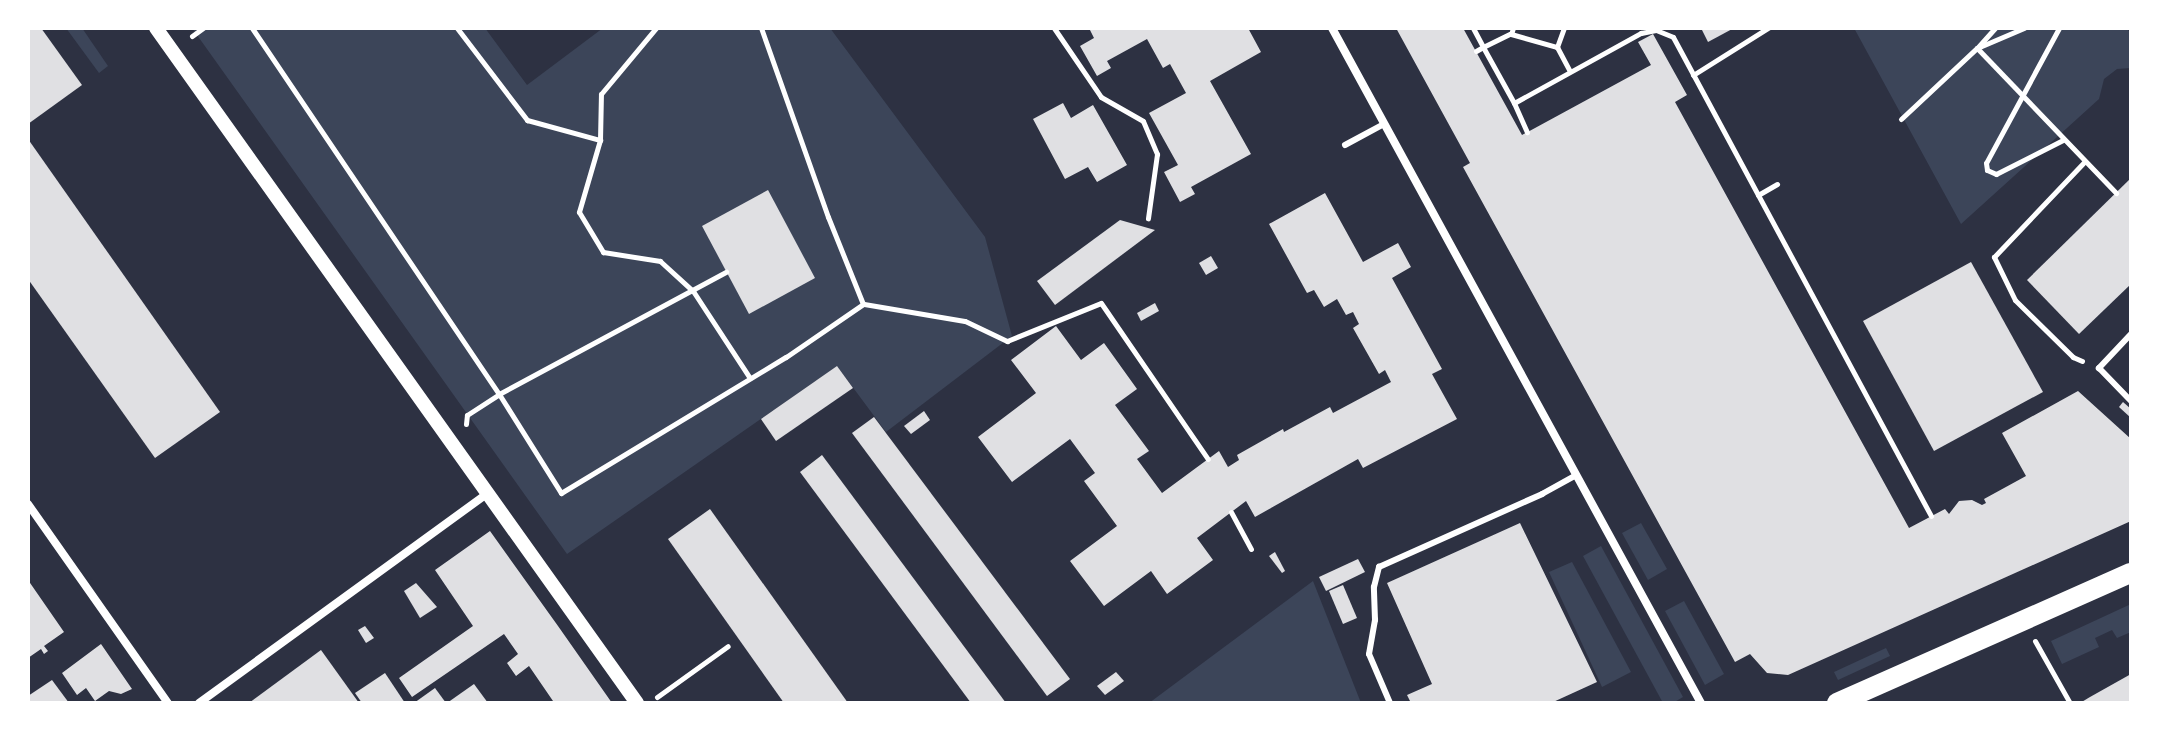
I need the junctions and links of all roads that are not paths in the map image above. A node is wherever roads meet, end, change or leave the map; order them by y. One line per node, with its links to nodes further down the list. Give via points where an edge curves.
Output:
1 (156, 28): 8 (street)
2 (1332, 28): 3 (street)
3 (1384, 124): 4 (lane); 7 (street)
4 (1345, 145)
5 (2131, 334): 6 (lane, via 2099,368)
6 (2131, 401)
7 (1575, 476): 15 (lane, via 1379,567 1369,654); 16 (street)
8 (487, 494): 13 (street); 14 (street)
9 (28, 504): 12 (street)
10 (2131, 573): 11 (main road)
11 (1870, 696): 17 (main road)
12 (168, 703)
13 (199, 703)
14 (637, 703)
15 (1390, 703)
16 (1701, 703)
17 (1837, 703)

